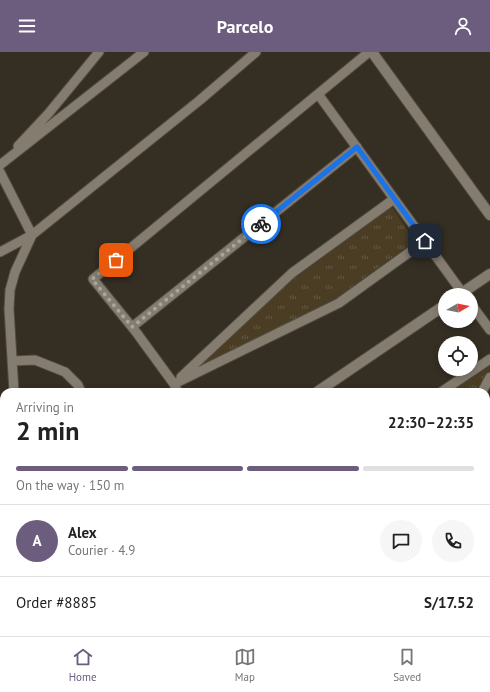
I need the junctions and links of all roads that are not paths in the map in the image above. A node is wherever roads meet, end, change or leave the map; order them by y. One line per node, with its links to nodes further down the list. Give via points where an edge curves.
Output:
1 (99, 52): 8 (street, via 48,114)
2 (144, 52): 8 (street)
3 (256, 52): 12 (street)
4 (369, 52): 6 (street)
5 (372, 52): 11 (street)
6 (318, 94): 7 (street); 20 (street, via 92,279)
7 (357, 147): 10 (street); 20 (street)
8 (0, 165)
9 (0, 172): 12 (street)
10 (394, 199): 13 (street); 27 (street, via 292,273)
11 (489, 210)
12 (32, 235): 14 (street); 23 (street, via 15,272 10,290)
13 (425, 241): 16 (street); 27 (street, via 339,303)
14 (0, 252)
15 (490, 274): 17 (street)
16 (458, 288)
17 (470, 288)
18 (438, 310): 28 (street)
19 (478, 314): 21 (street)
20 (132, 327): 27 (street)
21 (490, 330)
22 (490, 359): 29 (street)
23 (12, 362): 25 (street); 26 (street, via 35,360 65,372)
24 (490, 377): 30 (street)
25 (14, 388)
26 (79, 388)
27 (176, 388)
28 (323, 388)
29 (447, 388)
30 (484, 388)

